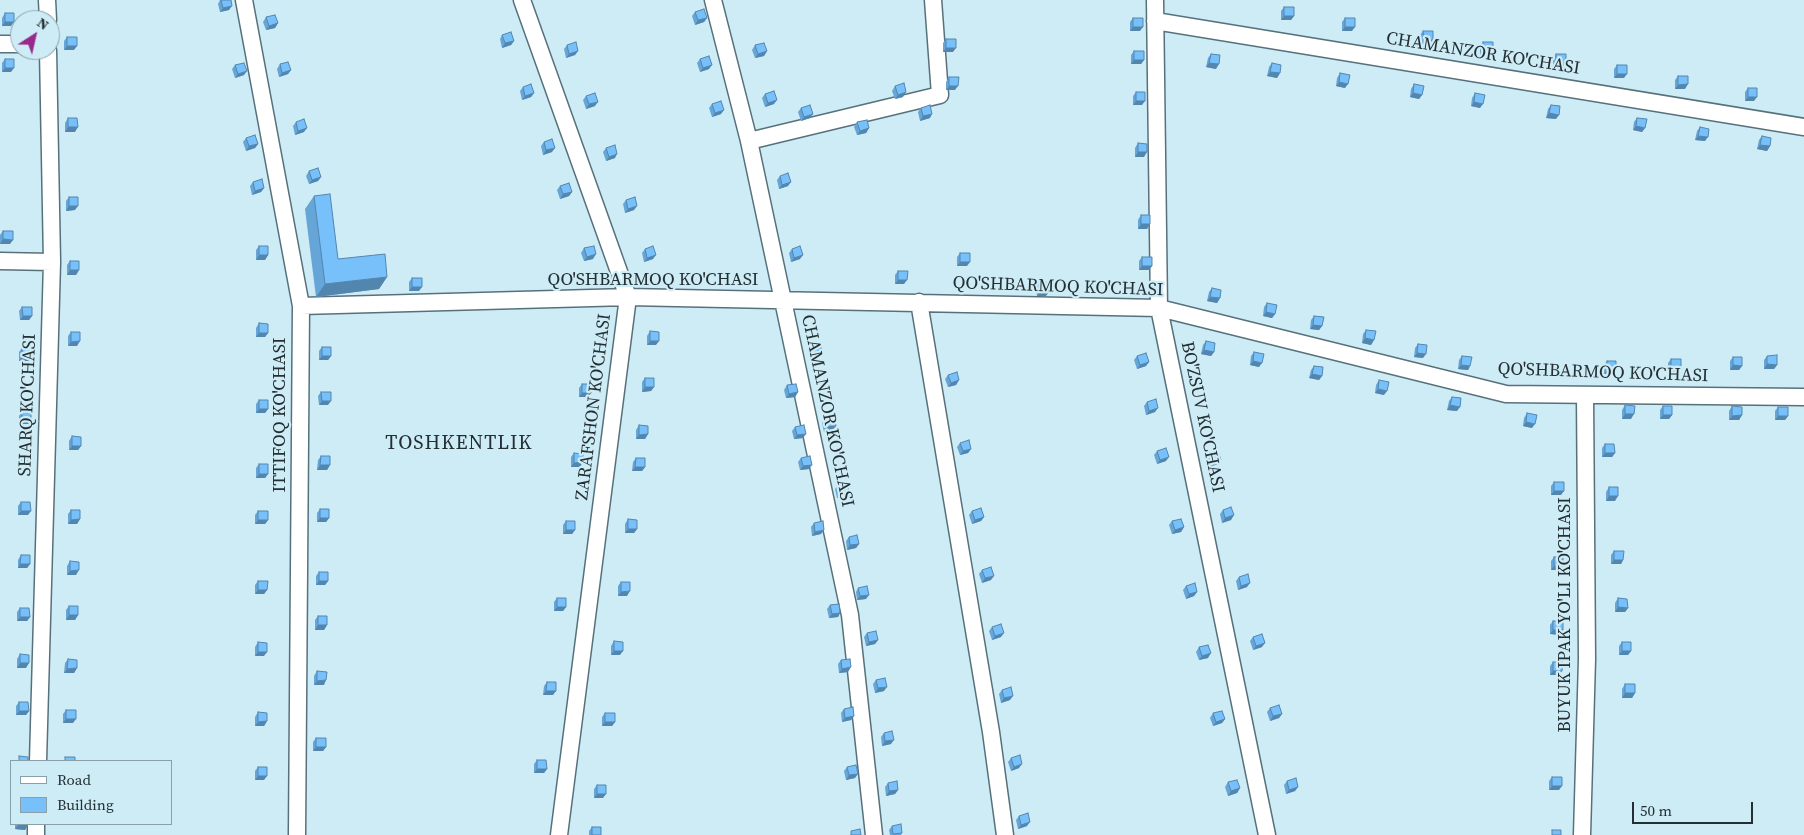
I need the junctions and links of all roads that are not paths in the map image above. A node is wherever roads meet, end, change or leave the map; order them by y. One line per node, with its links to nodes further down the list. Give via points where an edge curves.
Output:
1 (244, 0): 15 (street, ITTIFOQ KO'CHASI)
2 (522, 0): 12 (street, ZARAFSHON KO'CHASI)
3 (713, 0): 9 (street, CHAMANZOR KO'CHASI)
4 (933, 0): 9 (street, via 940,95)
5 (1155, 0): 6 (street, BO'ZSUV KO'CHASI)
6 (1155, 21): 8 (street, CHAMANZOR KO'CHASI); 16 (street, BO'ZSUV KO'CHASI)
7 (48, 60): 11 (street, SHARQ KO'CHASI)
8 (1804, 127)
9 (749, 141): 13 (street, CHAMANZOR KO'CHASI)
10 (0, 261): 11 (street)
11 (52, 262): 19 (street, SHARQ KO'CHASI)
12 (628, 297): 13 (street, QO'SHBARMOQ KO'CHASI); 15 (street, QO'SHBARMOQ KO'CHASI); 21 (street, ZARAFSHON KO'CHASI)
13 (784, 301): 14 (street, QO'SHBARMOQ KO'CHASI); 22 (street, CHAMANZOR KO'CHASI, via 850,615)
14 (919, 302): 16 (street, QO'SHBARMOQ KO'CHASI); 23 (street, via 991,732)
15 (301, 306): 20 (street, ITTIFOQ KO'CHASI)
16 (1159, 308): 17 (street, QO'SHBARMOQ KO'CHASI, via 1506,394); 24 (street, BO'ZSUV KO'CHASI)
17 (1585, 396): 18 (street, QO'SHBARMOQ KO'CHASI); 25 (street, BUYUK IPAK YO'LI KO'CHASI, via 1587,659)
18 (1804, 397)
19 (38, 760)
20 (297, 835)
21 (559, 835)
22 (874, 835)
23 (1004, 835)
24 (1268, 835)
25 (1582, 835)

